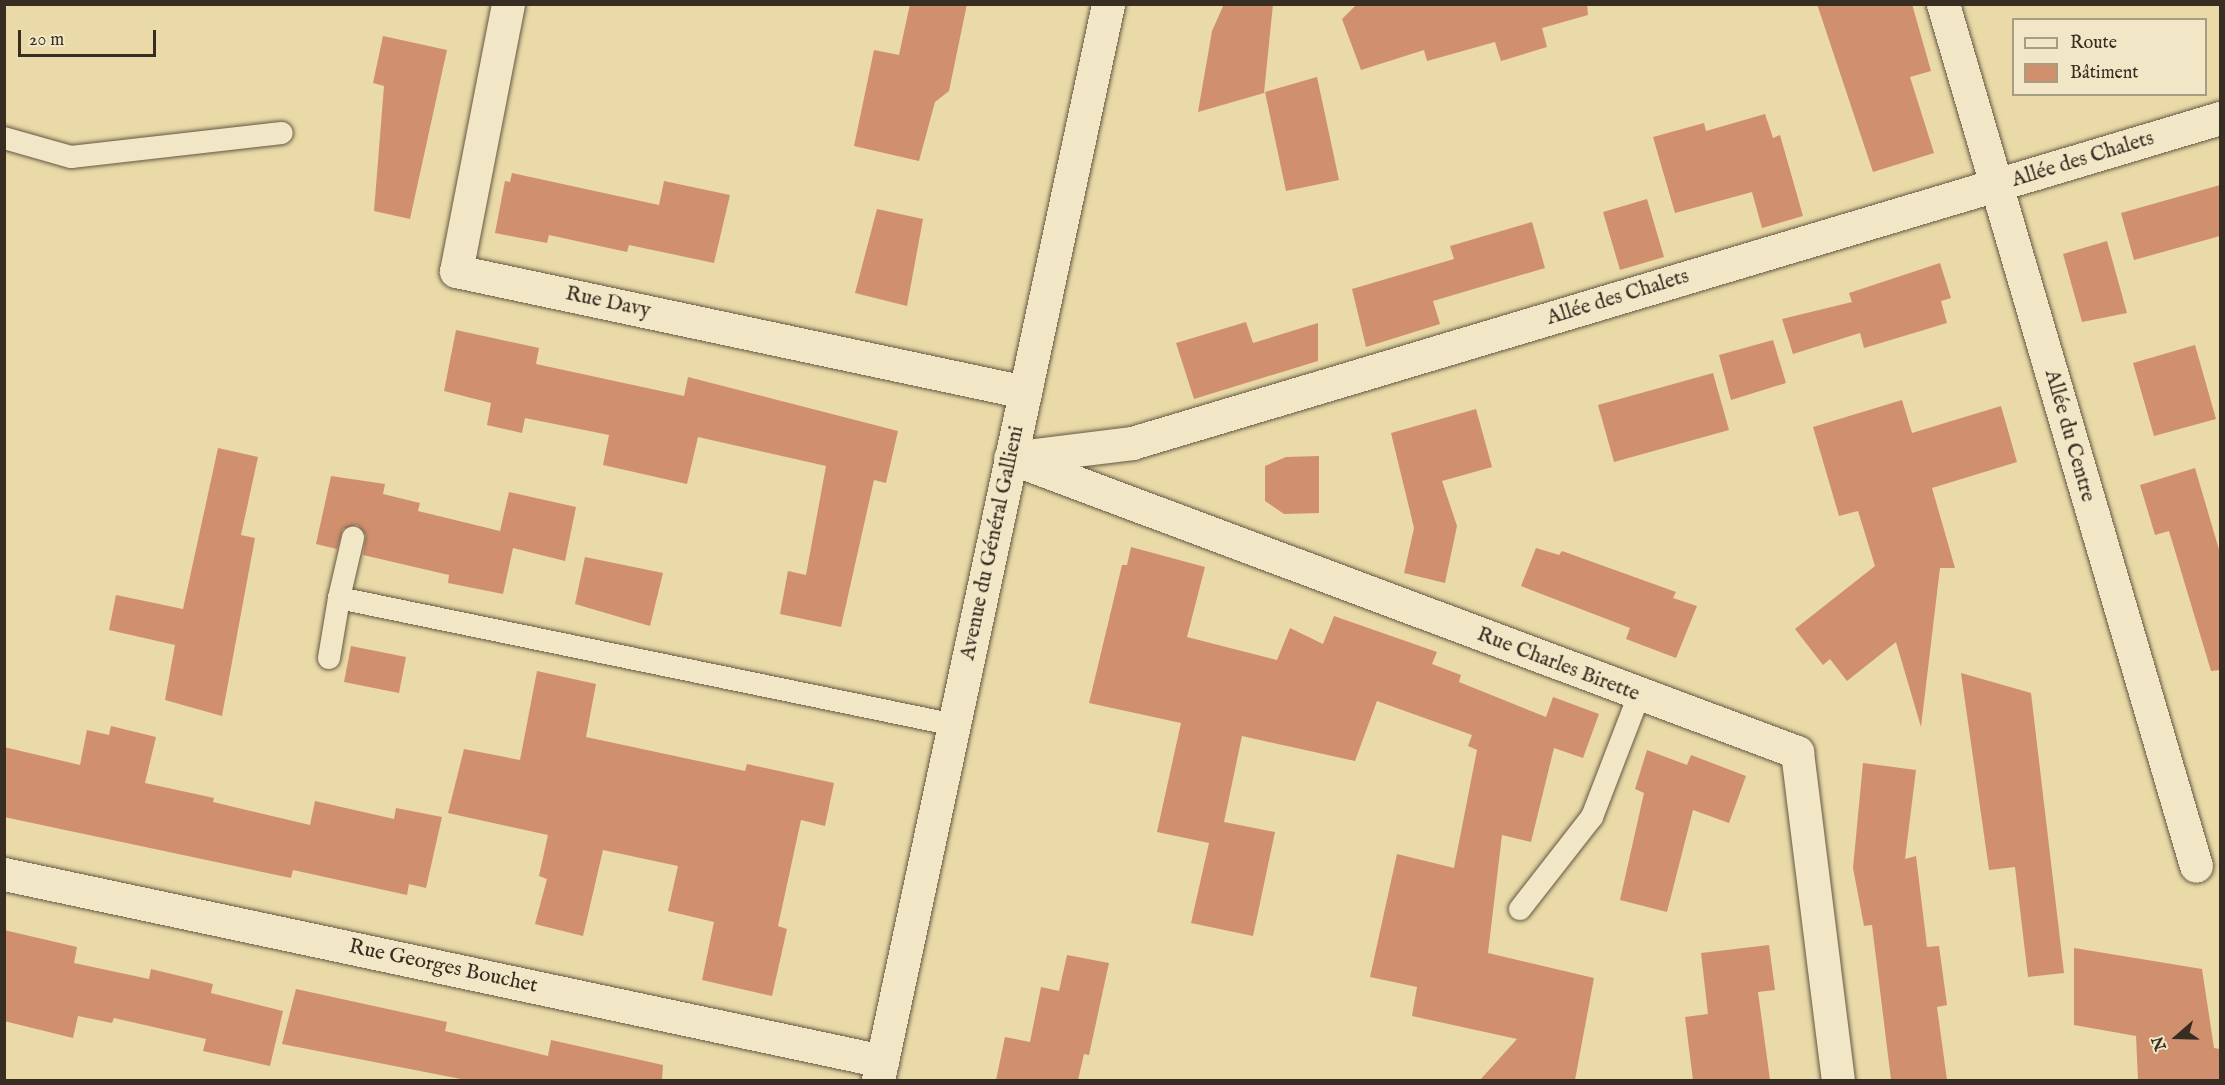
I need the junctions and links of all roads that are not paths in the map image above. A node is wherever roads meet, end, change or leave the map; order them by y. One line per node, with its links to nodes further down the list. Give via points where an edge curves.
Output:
1 (508, 4): 8 (street, Rue Davy, via 456,271)
2 (1108, 4): 8 (street, Avenue du Général Gallieni)
3 (1943, 4): 7 (street, Allée du Centre)
4 (2220, 118): 7 (street, Allée des Chalets)
5 (282, 133): 6 (lane, via 71,157)
6 (4, 138)
7 (1995, 186): 9 (street, Allée des Chalets, via 1132,443); 15 (street, Allée du Centre)
8 (1025, 392): 9 (street, Avenue du Général Gallieni)
9 (1010, 458): 13 (street, Rue Charles Birette); 14 (street, Avenue du Général Gallieni)
10 (352, 538): 11 (lane)
11 (339, 598): 12 (lane); 14 (lane)
12 (329, 658)
13 (1639, 695): 17 (lane, via 1592,817); 19 (street, Rue Charles Birette, via 1797,752)
14 (954, 725): 18 (street, Avenue du Général Gallieni)
15 (2196, 866)
16 (4, 874): 18 (street, Rue Georges Bouchet)
17 (1520, 909)
18 (880, 1071)
19 (1838, 1080)

